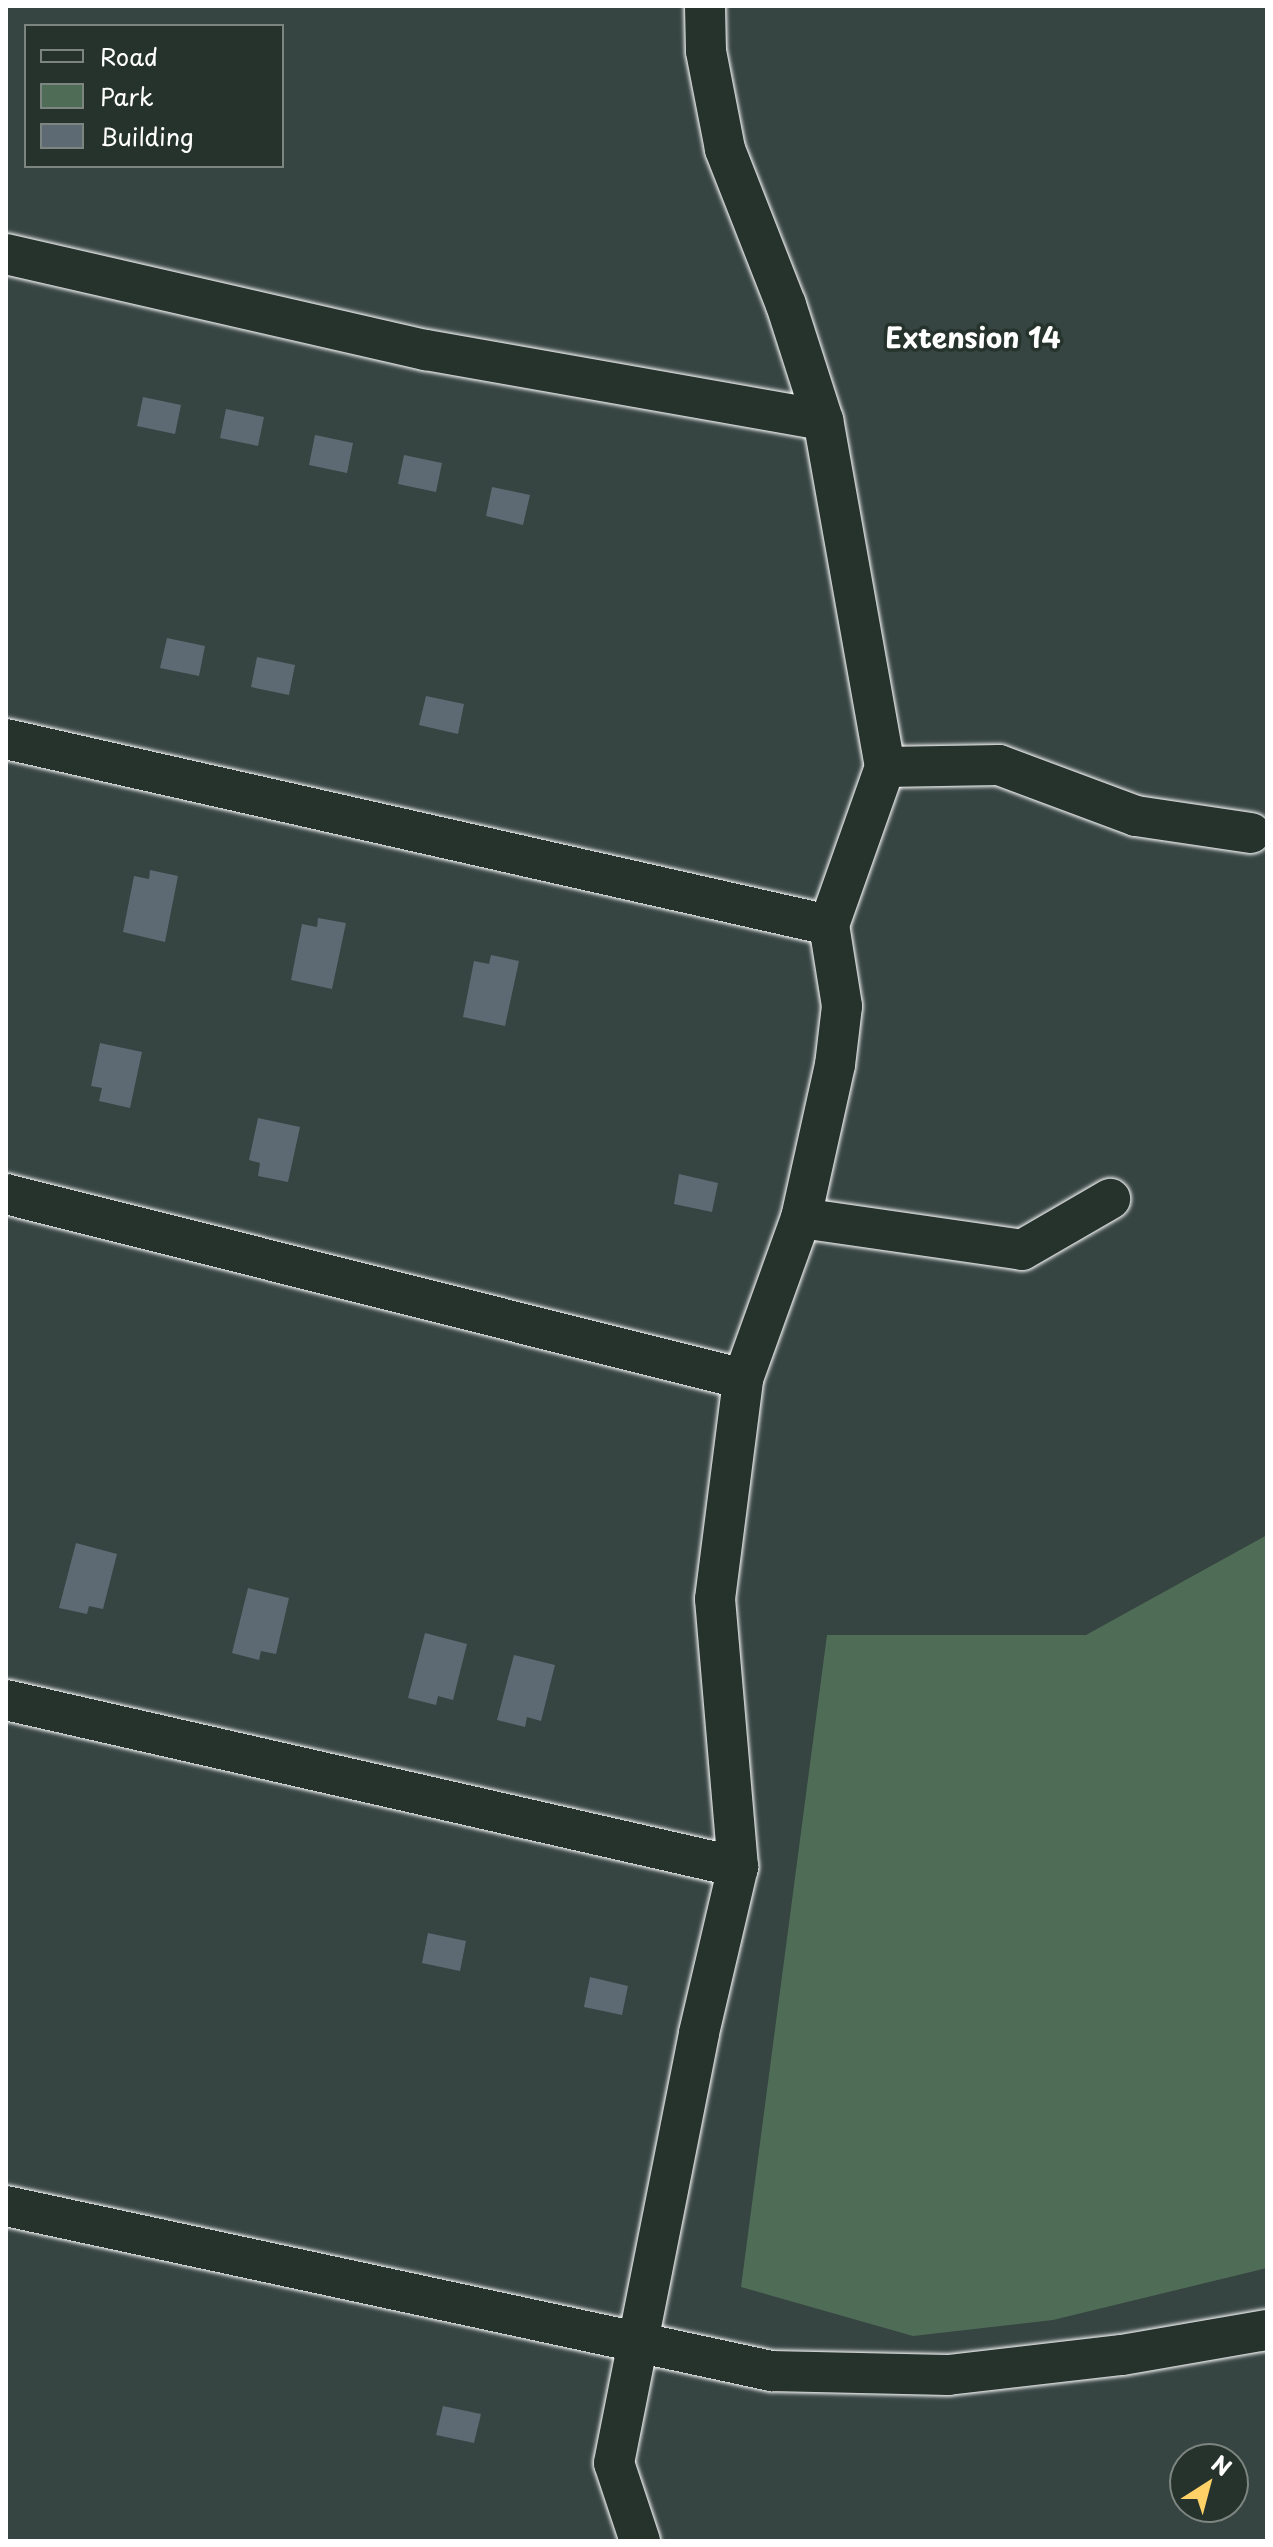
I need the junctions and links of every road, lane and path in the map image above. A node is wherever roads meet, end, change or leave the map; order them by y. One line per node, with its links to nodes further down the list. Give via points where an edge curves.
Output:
1 (705, 6): 3 (street, via 706,51 725,149 786,305)
2 (6, 254): 3 (street, via 426,350)
3 (823, 420): 5 (street)
4 (6, 739): 7 (street)
5 (885, 767): 6 (street, via 999,765 1136,816); 7 (street)
6 (1251, 833)
7 (829, 925): 10 (street, via 842,1006 835,1065)
8 (6, 1194): 11 (street)
9 (1110, 1199): 10 (street, via 1022,1250)
10 (801, 1218): 11 (street)
11 (743, 1379): 13 (street, via 715,1599)
12 (6, 1700): 13 (street)
13 (738, 1867): 16 (street, via 699,2033)
14 (6, 2206): 16 (street)
15 (1267, 2330): 16 (street, via 1122,2355 948,2375 771,2371)
16 (638, 2343): 17 (street, via 614,2463)
17 (640, 2541)

